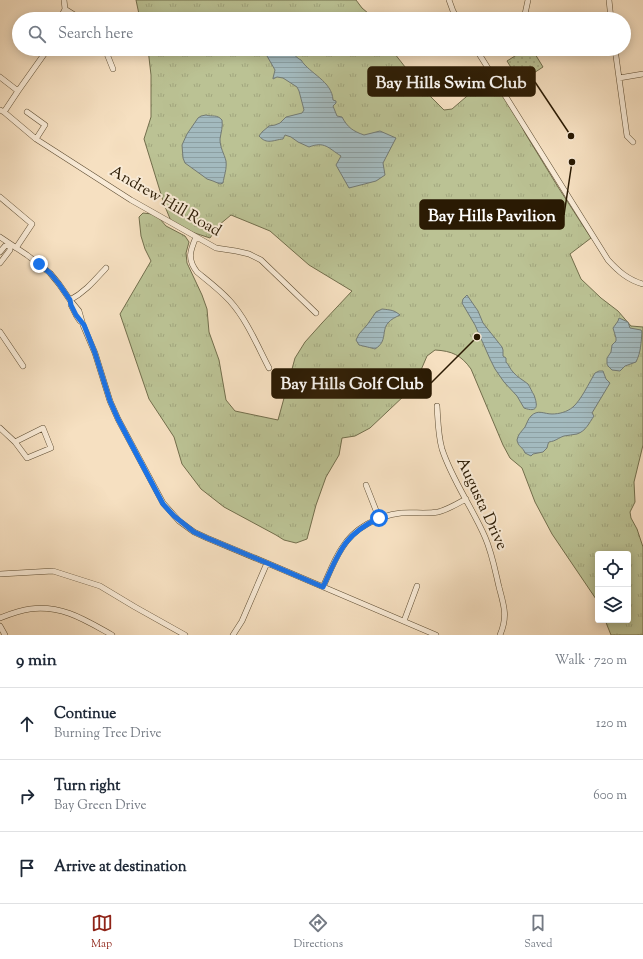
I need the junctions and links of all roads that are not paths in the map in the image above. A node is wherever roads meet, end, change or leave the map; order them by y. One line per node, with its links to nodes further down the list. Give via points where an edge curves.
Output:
1 (64, 0): 5 (street)
2 (449, 0): 8 (street)
3 (528, 0): 9 (street)
4 (609, 0): 10 (street)
5 (64, 9): 6 (street); 7 (street)
6 (63, 12)
7 (69, 12)
8 (454, 12)
9 (525, 12)
10 (610, 12)
11 (43, 56): 19 (street)
12 (108, 56): 15 (street)
13 (483, 56): 32 (street, via 608,260 626,277)
14 (616, 56): 18 (street)
15 (113, 69)
16 (643, 74): 18 (street)
17 (0, 77): 19 (street)
18 (619, 78): 23 (street, via 627,136)
19 (18, 91): 20 (street)
20 (2, 111): 22 (street, Andrew Hill Road)
21 (28, 112): 22 (street, via 46,125)
22 (36, 138): 26 (street, Andrew Hill Road, via 131,200)
23 (633, 142)
24 (0, 197): 28 (street, via 32,224)
25 (0, 237): 27 (street)
26 (196, 237): 34 (street, Andrew Hill Road, via 216,248 243,252 261,260); 37 (street, via 190,254 194,268 238,311)
27 (10, 244): 28 (street); 29 (street); 30 (street, via 10,250)
28 (16, 248): 33 (street, via 50,273)
29 (0, 252)
30 (0, 263)
31 (106, 268): 33 (street, via 80,295)
32 (643, 284)
33 (70, 300): 44 (street, via 76,315 84,325 118,419 163,504 194,532)
34 (316, 313)
35 (0, 332): 36 (street)
36 (23, 366)
37 (268, 368)
38 (438, 406): 42 (street, Augusta Drive, via 441,447)
39 (0, 428): 40 (street)
40 (15, 442): 40 (street, via 27,458 51,448 43,428)
41 (366, 485): 43 (street)
42 (466, 499): 43 (street, via 439,512 402,513); 56 (street, Augusta Drive, via 493,560 505,610)
43 (379, 518): 47 (street, via 362,527 347,540)
44 (267, 563): 47 (street); 54 (street, via 242,621)
45 (0, 574): 53 (street, via 53,571 100,586)
46 (417, 586): 49 (street)
47 (323, 587): 49 (street)
48 (0, 618): 52 (street, via 29,609 62,610)
49 (404, 621): 55 (street)
50 (0, 626): 51 (street)
51 (4, 635)
52 (112, 635)
53 (185, 635)
54 (233, 635)
55 (436, 635)
56 (500, 635)

